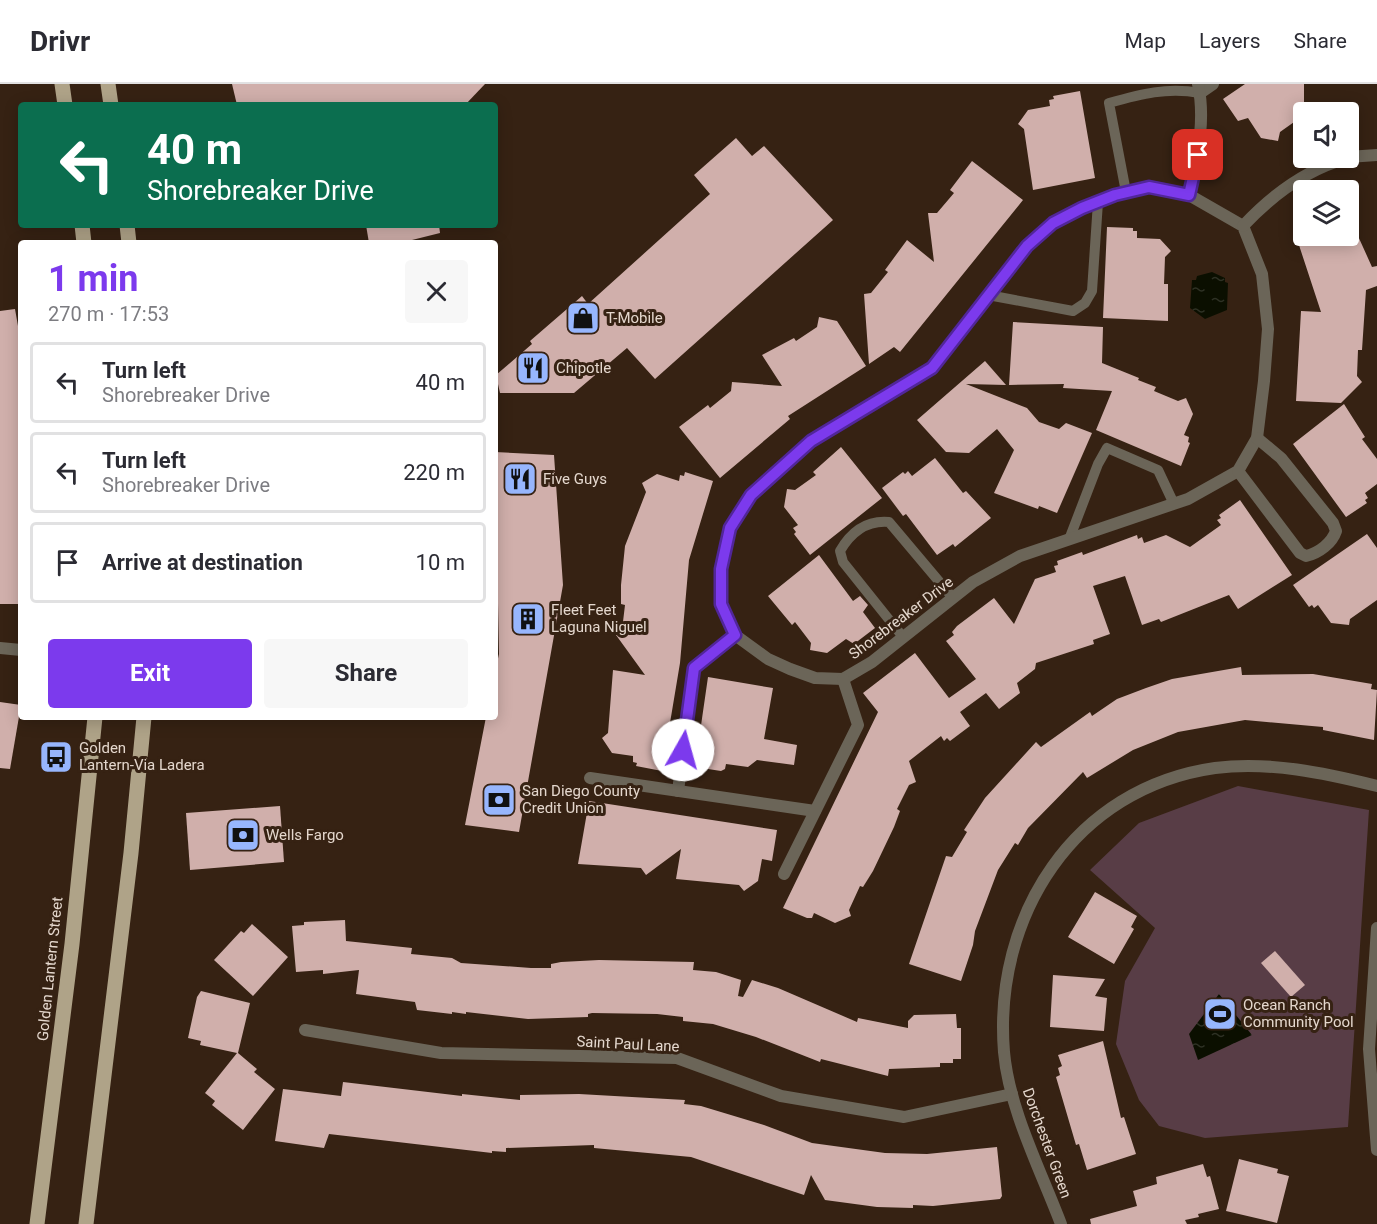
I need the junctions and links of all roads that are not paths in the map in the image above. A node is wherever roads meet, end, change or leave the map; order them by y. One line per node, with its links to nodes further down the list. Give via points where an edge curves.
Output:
1 (62, 84): 5 (main road)
2 (108, 84): 6 (main road)
3 (1213, 84): 4 (street)
4 (1199, 88): 10 (lane, via 1159,90 1109,103); 11 (street, via 1201,136)
5 (65, 102)
6 (111, 102)
7 (1377, 155): 8 (street)
8 (1359, 157)
9 (1322, 168): 13 (street, via 1270,197)
10 (1126, 192): 11 (street, Shorebreaker Drive, via 1149,187); 12 (street, Shorebreaker Drive)
11 (1189, 195): 13 (street, Shorebreaker Drive)
12 (1098, 202): 14 (street, Shorebreaker Drive, via 1053,223 1027,246); 14 (lane, via 1092,291 1084,303 1073,311)
13 (1243, 226): 15 (street, Shorebreaker Drive, via 1262,274 1268,329)
14 (988, 295): 20 (street, Shorebreaker Drive, via 932,368 811,441 751,495 730,528 721,569 721,604)
15 (1257, 438): 16 (street, Shorebreaker Drive); 16 (street, via 1281,458 1333,523 1333,540 1313,554 1300,553)
16 (1238, 471): 17 (street, Shorebreaker Drive)
17 (1174, 504): 18 (street, Shorebreaker Drive); 18 (lane, via 1158,470 1107,448)
18 (1070, 537): 19 (street, Shorebreaker Drive, via 1020,556)
19 (953, 598): 21 (street, Shorebreaker Drive); 21 (lane, via 889,522 866,524 846,540 840,551 843,562)
20 (735, 635): 24 (street, Shorebreaker Drive, via 768,659 790,669 816,678); 29 (street, via 694,668)
21 (903, 637): 24 (street, Shorebreaker Drive)
22 (0, 648): 23 (street)
23 (18, 650)
24 (843, 679): 30 (street, via 858,725)
25 (95, 720): 36 (main road, Golden Lantern Street)
26 (144, 720): 37 (main road)
27 (590, 778): 29 (street)
28 (1377, 786): 34 (street, Dorchester Green, via 1280,768 1214,769 1170,779 1100,816 1070,843 1044,879 1023,916 1010,954 1002,1010 1004,1054)
29 (678, 791): 30 (street)
30 (815, 811): 31 (street)
31 (783, 874)
32 (1377, 928): 35 (street, via 1369,1049)
33 (305, 1030): 34 (street, Saint Paul Lane, via 441,1053 677,1058 781,1096 904,1117)
34 (1012, 1094): 38 (street, Dorchester Green)
35 (1377, 1150)
36 (37, 1224)
37 (86, 1224)
38 (1062, 1224)

